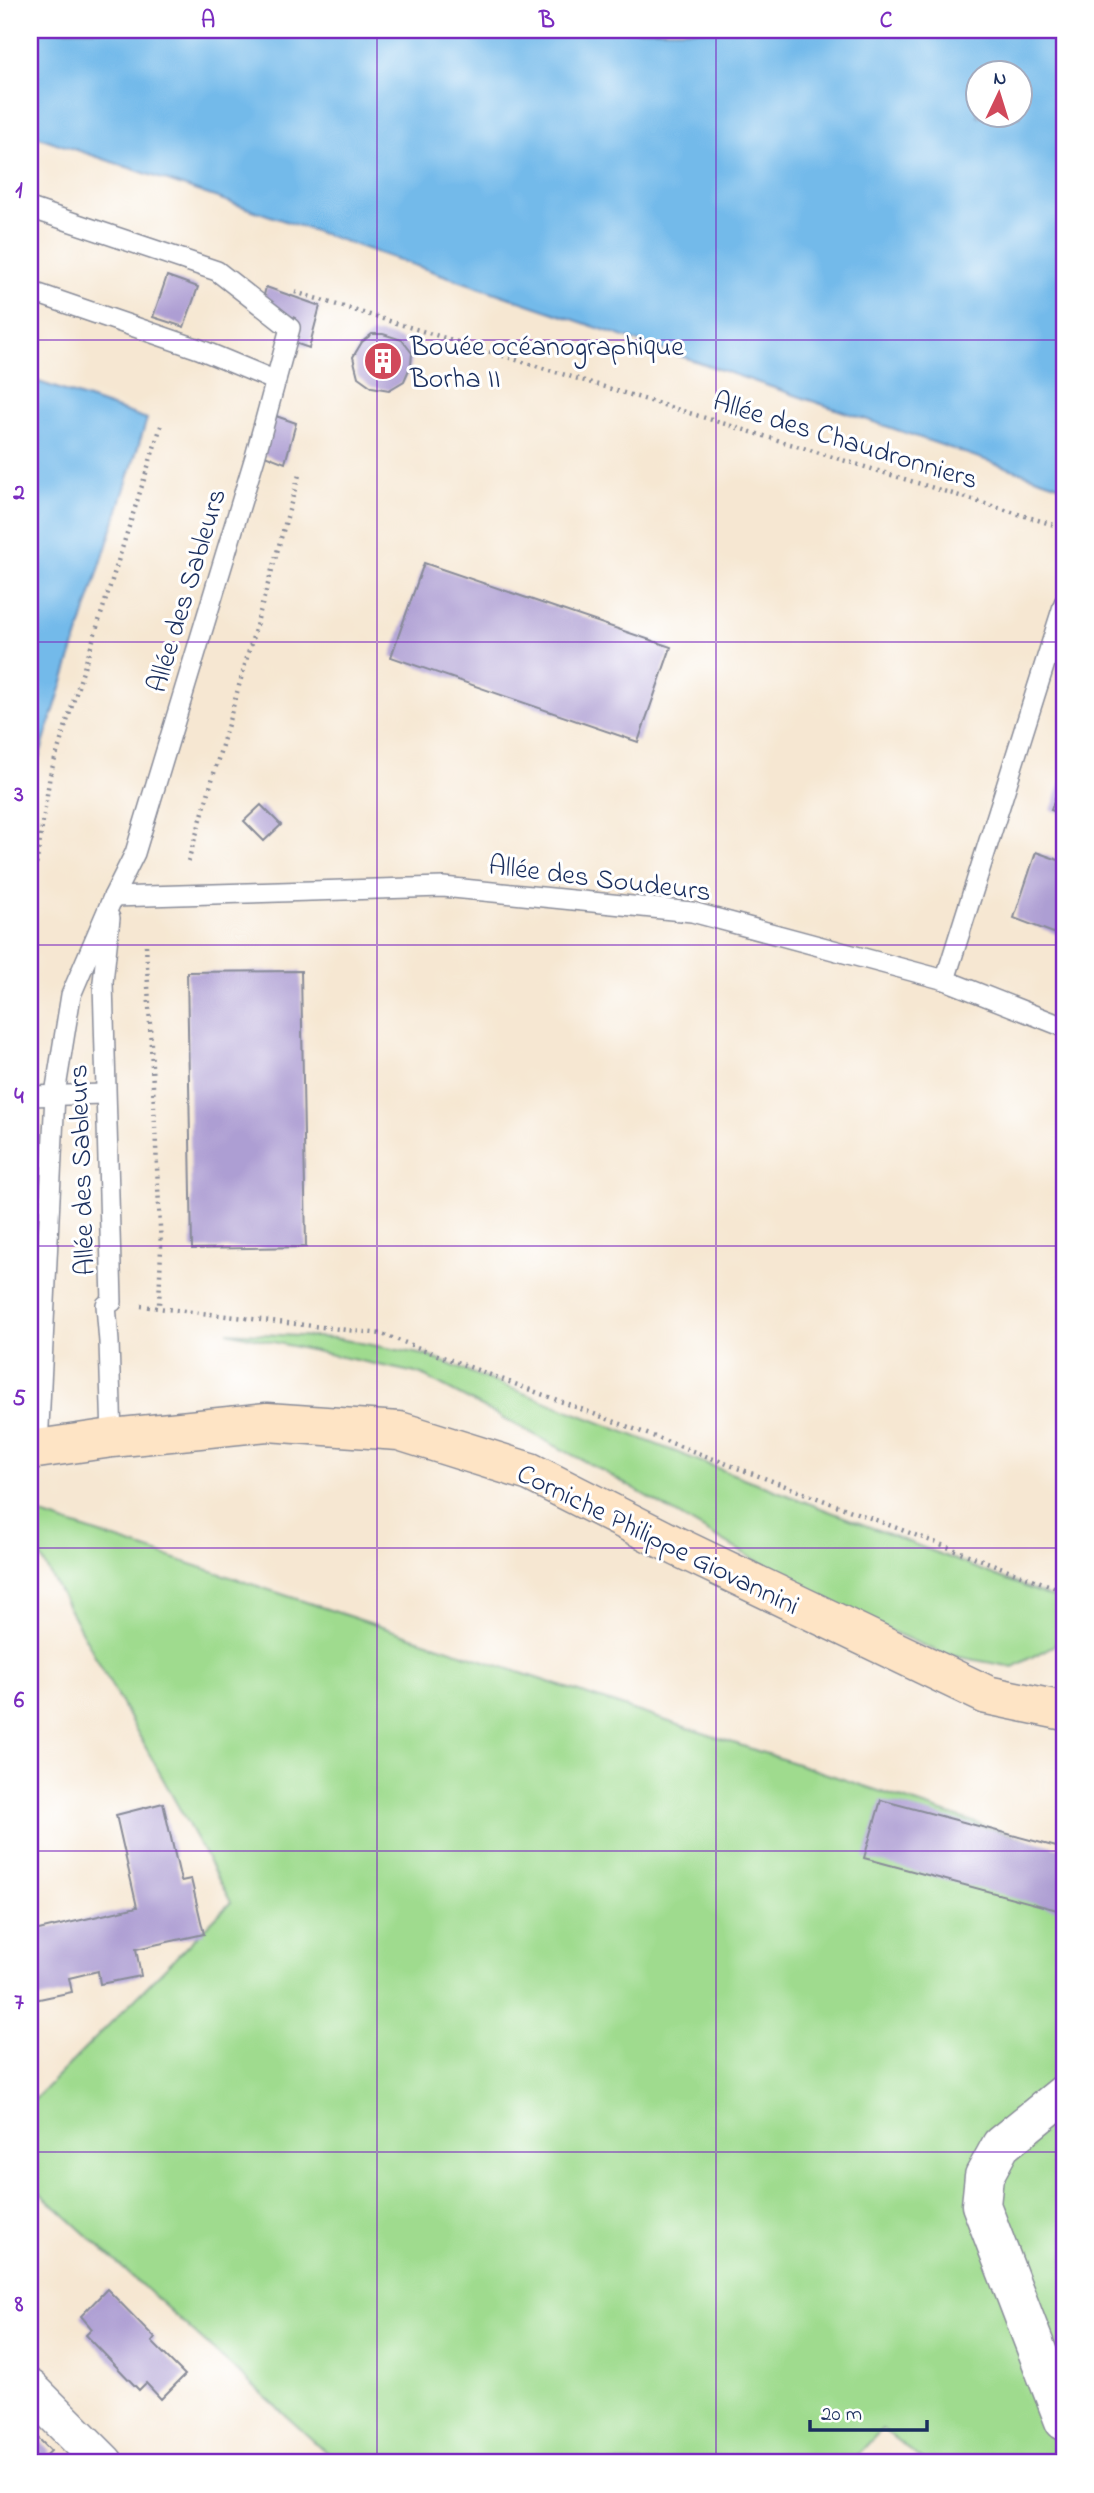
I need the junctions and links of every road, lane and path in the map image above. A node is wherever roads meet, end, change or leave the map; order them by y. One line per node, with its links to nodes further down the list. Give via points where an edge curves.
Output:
1 (30, 208): 4 (lane, Allée des Sableurs, via 217,271 290,328)
2 (30, 291): 4 (lane, via 199,349)
3 (335, 303): 7 (path, Allée des Chaudronniers)
4 (276, 381): 11 (lane, Allée des Sableurs, via 135,853)
5 (161, 426): 10 (path, via 50,775)
6 (299, 475): 9 (path)
7 (1064, 528)
8 (1064, 603): 14 (lane)
9 (187, 861)
10 (31, 883): 12 (path)
11 (113, 897): 14 (lane, Allée des Soudeurs, via 443,887 692,912); 16 (lane, Allée des Sableurs, via 71,995); 17 (lane, Allée des Sableurs, via 103,982)
12 (30, 906)
13 (146, 945): 20 (path)
14 (945, 980): 15 (lane, Allée des Soudeurs)
15 (1064, 1027)
16 (55, 1094): 17 (lane); 18 (lane); 22 (lane, Allée des Sableurs)
17 (105, 1094): 19 (lane, Allée des Sableurs, via 112,1301)
18 (30, 1096)
19 (106, 1305): 20 (path); 21 (lane, Allée des Sableurs)
20 (159, 1306): 23 (path, via 382,1334)
21 (111, 1438): 22 (main road, Corniche Philippe Giovannini); 24 (main road, Corniche Philippe Giovannini, via 267,1422 399,1431 530,1472 987,1695)
22 (34, 1448)
23 (1064, 1591)
24 (1064, 1711)
25 (1064, 2094): 27 (street, via 1001,2145 984,2176 981,2205)
26 (30, 2389): 28 (street)
27 (1064, 2421)
28 (87, 2456)

